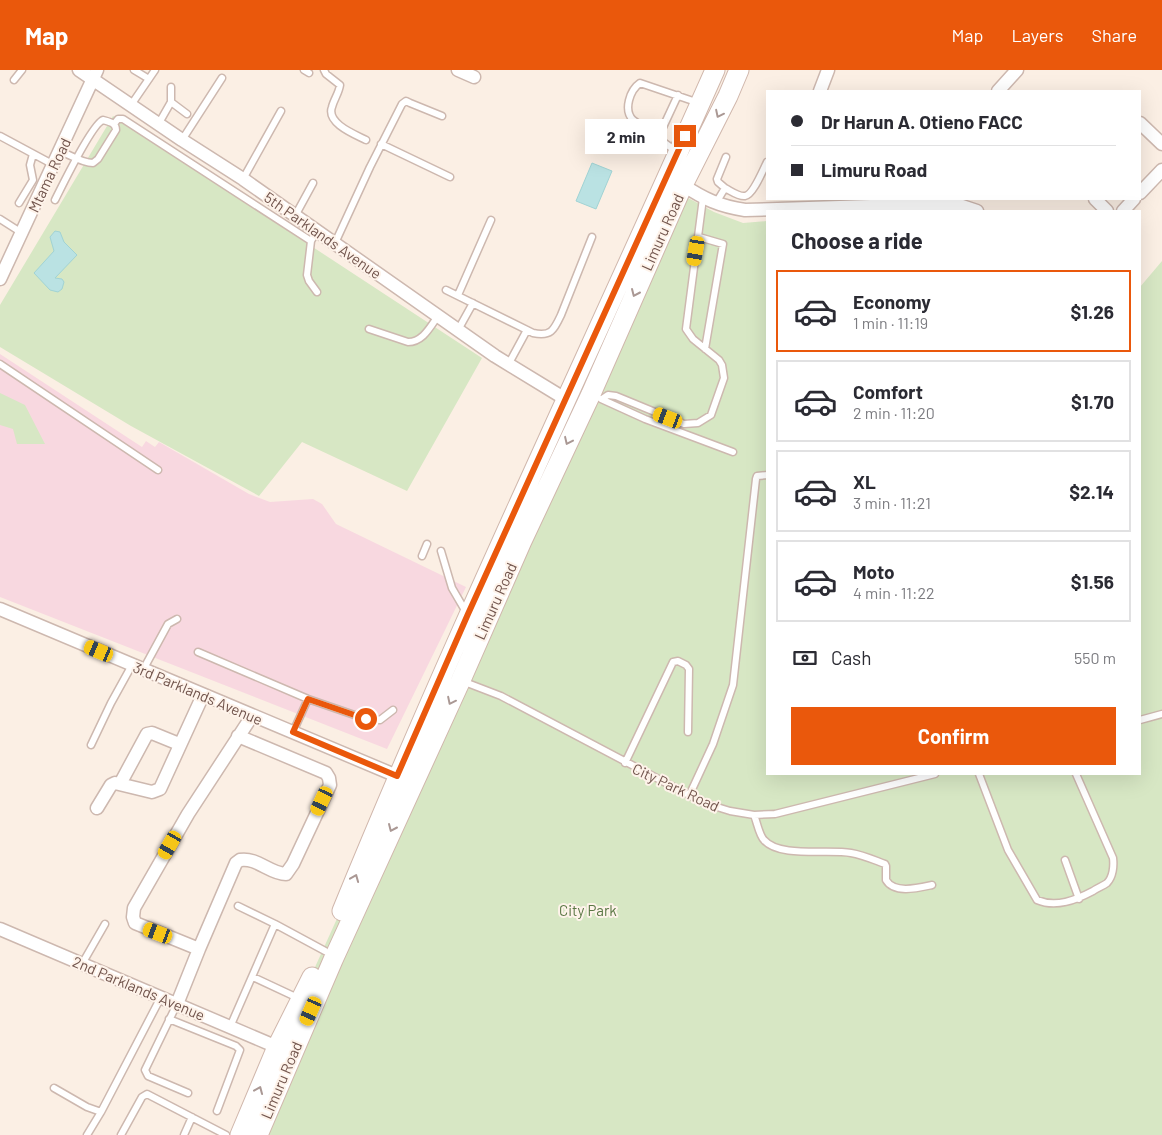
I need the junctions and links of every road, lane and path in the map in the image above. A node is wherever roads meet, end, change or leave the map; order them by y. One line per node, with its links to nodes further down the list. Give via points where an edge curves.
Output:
1 (22, 70): 15 (lane)
2 (79, 70): 11 (street, 5th Parklands Avenue)
3 (134, 70): 14 (lane)
4 (155, 70): 14 (lane)
5 (324, 70): 32 (lane, via 340,85 331,109 332,116 344,128)
6 (458, 70): 12 (street)
7 (715, 70): 21 (main road, Limuru Road)
8 (738, 70): 46 (main road, Limuru Road, one-way to 46)
9 (828, 70): 17 (street)
10 (1017, 70): 18 (street)
11 (95, 75): 22 (street, 5th Parklands Avenue); 35 (street, Mtama Road)
12 (474, 77)
13 (222, 78): 31 (lane)
14 (149, 79): 22 (lane)
15 (14, 80)
16 (171, 87): 20 (lane)
17 (820, 90)
18 (999, 90)
19 (678, 95): 21 (lane); 30 (lane); 30 (lane, via 640,83 627,105 628,116)
20 (171, 102): 24 (lane); 26 (lane)
21 (700, 103): 36 (main road, Limuru Road)
22 (131, 105): 26 (street, 5th Parklands Avenue)
23 (281, 112): 43 (lane)
24 (187, 114)
25 (442, 116): 33 (lane, via 406,101)
26 (159, 123): 31 (street, 5th Parklands Avenue)
27 (114, 124): 39 (lane, via 104,120 100,122); 39 (lane, via 116,130 94,162); 64 (lane, via 123,118)
28 (1141, 124): 34 (street)
29 (0, 136): 37 (lane)
30 (658, 138): 36 (lane)
31 (182, 140): 43 (street, 5th Parklands Avenue)
32 (366, 140)
33 (381, 144): 44 (lane); 67 (lane)
34 (1162, 144)
35 (60, 151): 39 (lane); 41 (street, Mtama Road)
36 (678, 153): 81 (main road, Limuru Road)
37 (33, 154): 41 (lane); 54 (lane, via 30,165 34,180)
38 (726, 157): 47 (lane, via 717,178)
39 (77, 158): 50 (lane)
40 (766, 164): 47 (lane, via 747,196)
41 (54, 165): 63 (street, Mtama Road)
42 (1162, 170): 48 (street)
43 (244, 178): 60 (street, 5th Parklands Avenue)
44 (450, 178)
45 (313, 183): 60 (lane)
46 (683, 185): 49 (street); 80 (main road, Limuru Road, one-way to 80)
47 (726, 188): 55 (lane)
48 (1141, 192)
49 (703, 198): 55 (street); 66 (lane)
50 (55, 200)
51 (1096, 200): 58 (street)
52 (1133, 200): 59 (street)
53 (899, 202): 56 (street, via 872,207); 57 (street, via 960,205)
54 (19, 203)
55 (716, 203): 56 (street, via 745,210)
56 (777, 204)
57 (974, 210)
58 (1106, 210)
59 (1124, 210)
60 (295, 216): 64 (street, 5th Parklands Avenue)
61 (0, 219): 63 (lane)
62 (491, 220): 71 (lane)
63 (22, 233): 68 (street, Mtama Road)
64 (314, 236): 67 (street, 5th Parklands Avenue); 70 (lane, via 307,275)
65 (592, 237): 76 (lane, via 555,327 545,335)
66 (699, 237): 77 (lane, via 686,329); 77 (lane, via 723,244)
67 (335, 243): 73 (street, 5th Parklands Avenue)
68 (0, 279)
69 (446, 290): 71 (lane)
70 (317, 292)
71 (458, 295): 72 (lane)
72 (473, 303): 75 (lane); 76 (lane)
73 (438, 316): 74 (lane, via 424,336 414,342); 75 (street, 5th Parklands Avenue)
74 (369, 329)
75 (458, 330): 79 (street, 5th Parklands Avenue)
76 (527, 330): 79 (lane)
77 (705, 349): 80 (lane, via 719,360 724,378 711,415 698,423 684,424 616,396)
78 (0, 364): 83 (lane)
79 (508, 365): 81 (street, 5th Parklands Avenue)
80 (596, 397): 82 (lane); 93 (main road, Limuru Road, one-way to 93, via 526,532)
81 (567, 400): 89 (main road, Limuru Road)
82 (733, 452)
83 (158, 470)
84 (766, 475): 111 (lane, via 756,478 733,685 714,744)
85 (427, 544): 87 (lane)
86 (441, 551): 89 (lane, via 452,588)
87 (422, 556)
88 (0, 609): 92 (street, 3rd Parklands Avenue)
89 (468, 614): 109 (main road, Limuru Road)
90 (177, 619): 92 (lane, via 168,624)
91 (198, 652): 95 (lane)
92 (138, 668): 94 (street, 3rd Parklands Avenue); 104 (lane, via 111,703)
93 (460, 680): 105 (lane, City Park Road, via 501,696); 109 (main road, Limuru Road, one-way to 109)
94 (203, 695): 98 (street, 3rd Parklands Avenue); 103 (street)
95 (308, 699): 96 (lane, via 372,720 380,720); 100 (lane)
96 (393, 710)
97 (1162, 714): 99 (lane)
98 (252, 716): 100 (street, 3rd Parklands Avenue); 102 (street)
99 (1141, 720)
100 (293, 732): 109 (street, 3rd Parklands Avenue)
101 (688, 732): 105 (lane, via 689,669 675,661)
102 (238, 736): 121 (street, via 134,908 135,923); 121 (street, via 326,772 330,785 286,874 279,874 250,860 236,863)
103 (180, 744): 110 (street, via 160,789 152,792); 110 (street, via 147,734)
104 (90, 746)
105 (625, 763): 111 (lane, City Park Road)
106 (931, 775): 113 (lane, City Park Road, via 789,812)
107 (979, 775): 116 (lane, via 1008,850 1037,900 1056,904)
108 (1076, 775): 116 (lane, via 1114,865 1108,882)
109 (405, 780): 122 (main road, Limuru Road, one-way to 109); 141 (main road, Limuru Road, one-way to 141)
110 (120, 784): 112 (street, via 111,785)
111 (690, 796): 113 (lane, City Park Road, via 704,804)
112 (97, 808)
113 (754, 815): 115 (lane, via 763,839 777,849 854,854 885,864 886,880 892,886 908,889)
114 (1066, 860): 116 (lane)
115 (932, 885)
116 (1079, 899)
117 (238, 906): 119 (lane)
118 (105, 924): 123 (lane)
119 (275, 924): 122 (lane); 124 (lane)
120 (0, 929): 123 (street, 2nd Parklands Avenue)
121 (199, 950): 127 (street)
122 (325, 952): 126 (main road, Limuru Road)
123 (82, 964): 125 (street, 2nd Parklands Avenue)
124 (253, 977): 126 (lane); 129 (lane)
125 (161, 997): 127 (street, 2nd Parklands Avenue); 134 (lane)
126 (301, 1000): 130 (main road, Limuru Road)
127 (177, 1004): 128 (lane); 129 (street, 2nd Parklands Avenue)
128 (169, 1019): 132 (lane, via 146,1074); 133 (lane, via 240,1050)
129 (230, 1027): 130 (street, 2nd Parklands Avenue)
130 (277, 1047): 140 (main road, Limuru Road, one-way to 130)
131 (54, 1088): 134 (lane)
132 (188, 1093)
133 (217, 1111)
134 (101, 1112): 136 (lane)
135 (192, 1117): 137 (lane, via 149,1094 144,1095); 138 (lane); 139 (lane)
136 (87, 1135)
137 (122, 1135)
138 (184, 1135)
139 (226, 1135)
140 (240, 1135)
141 (258, 1135)

